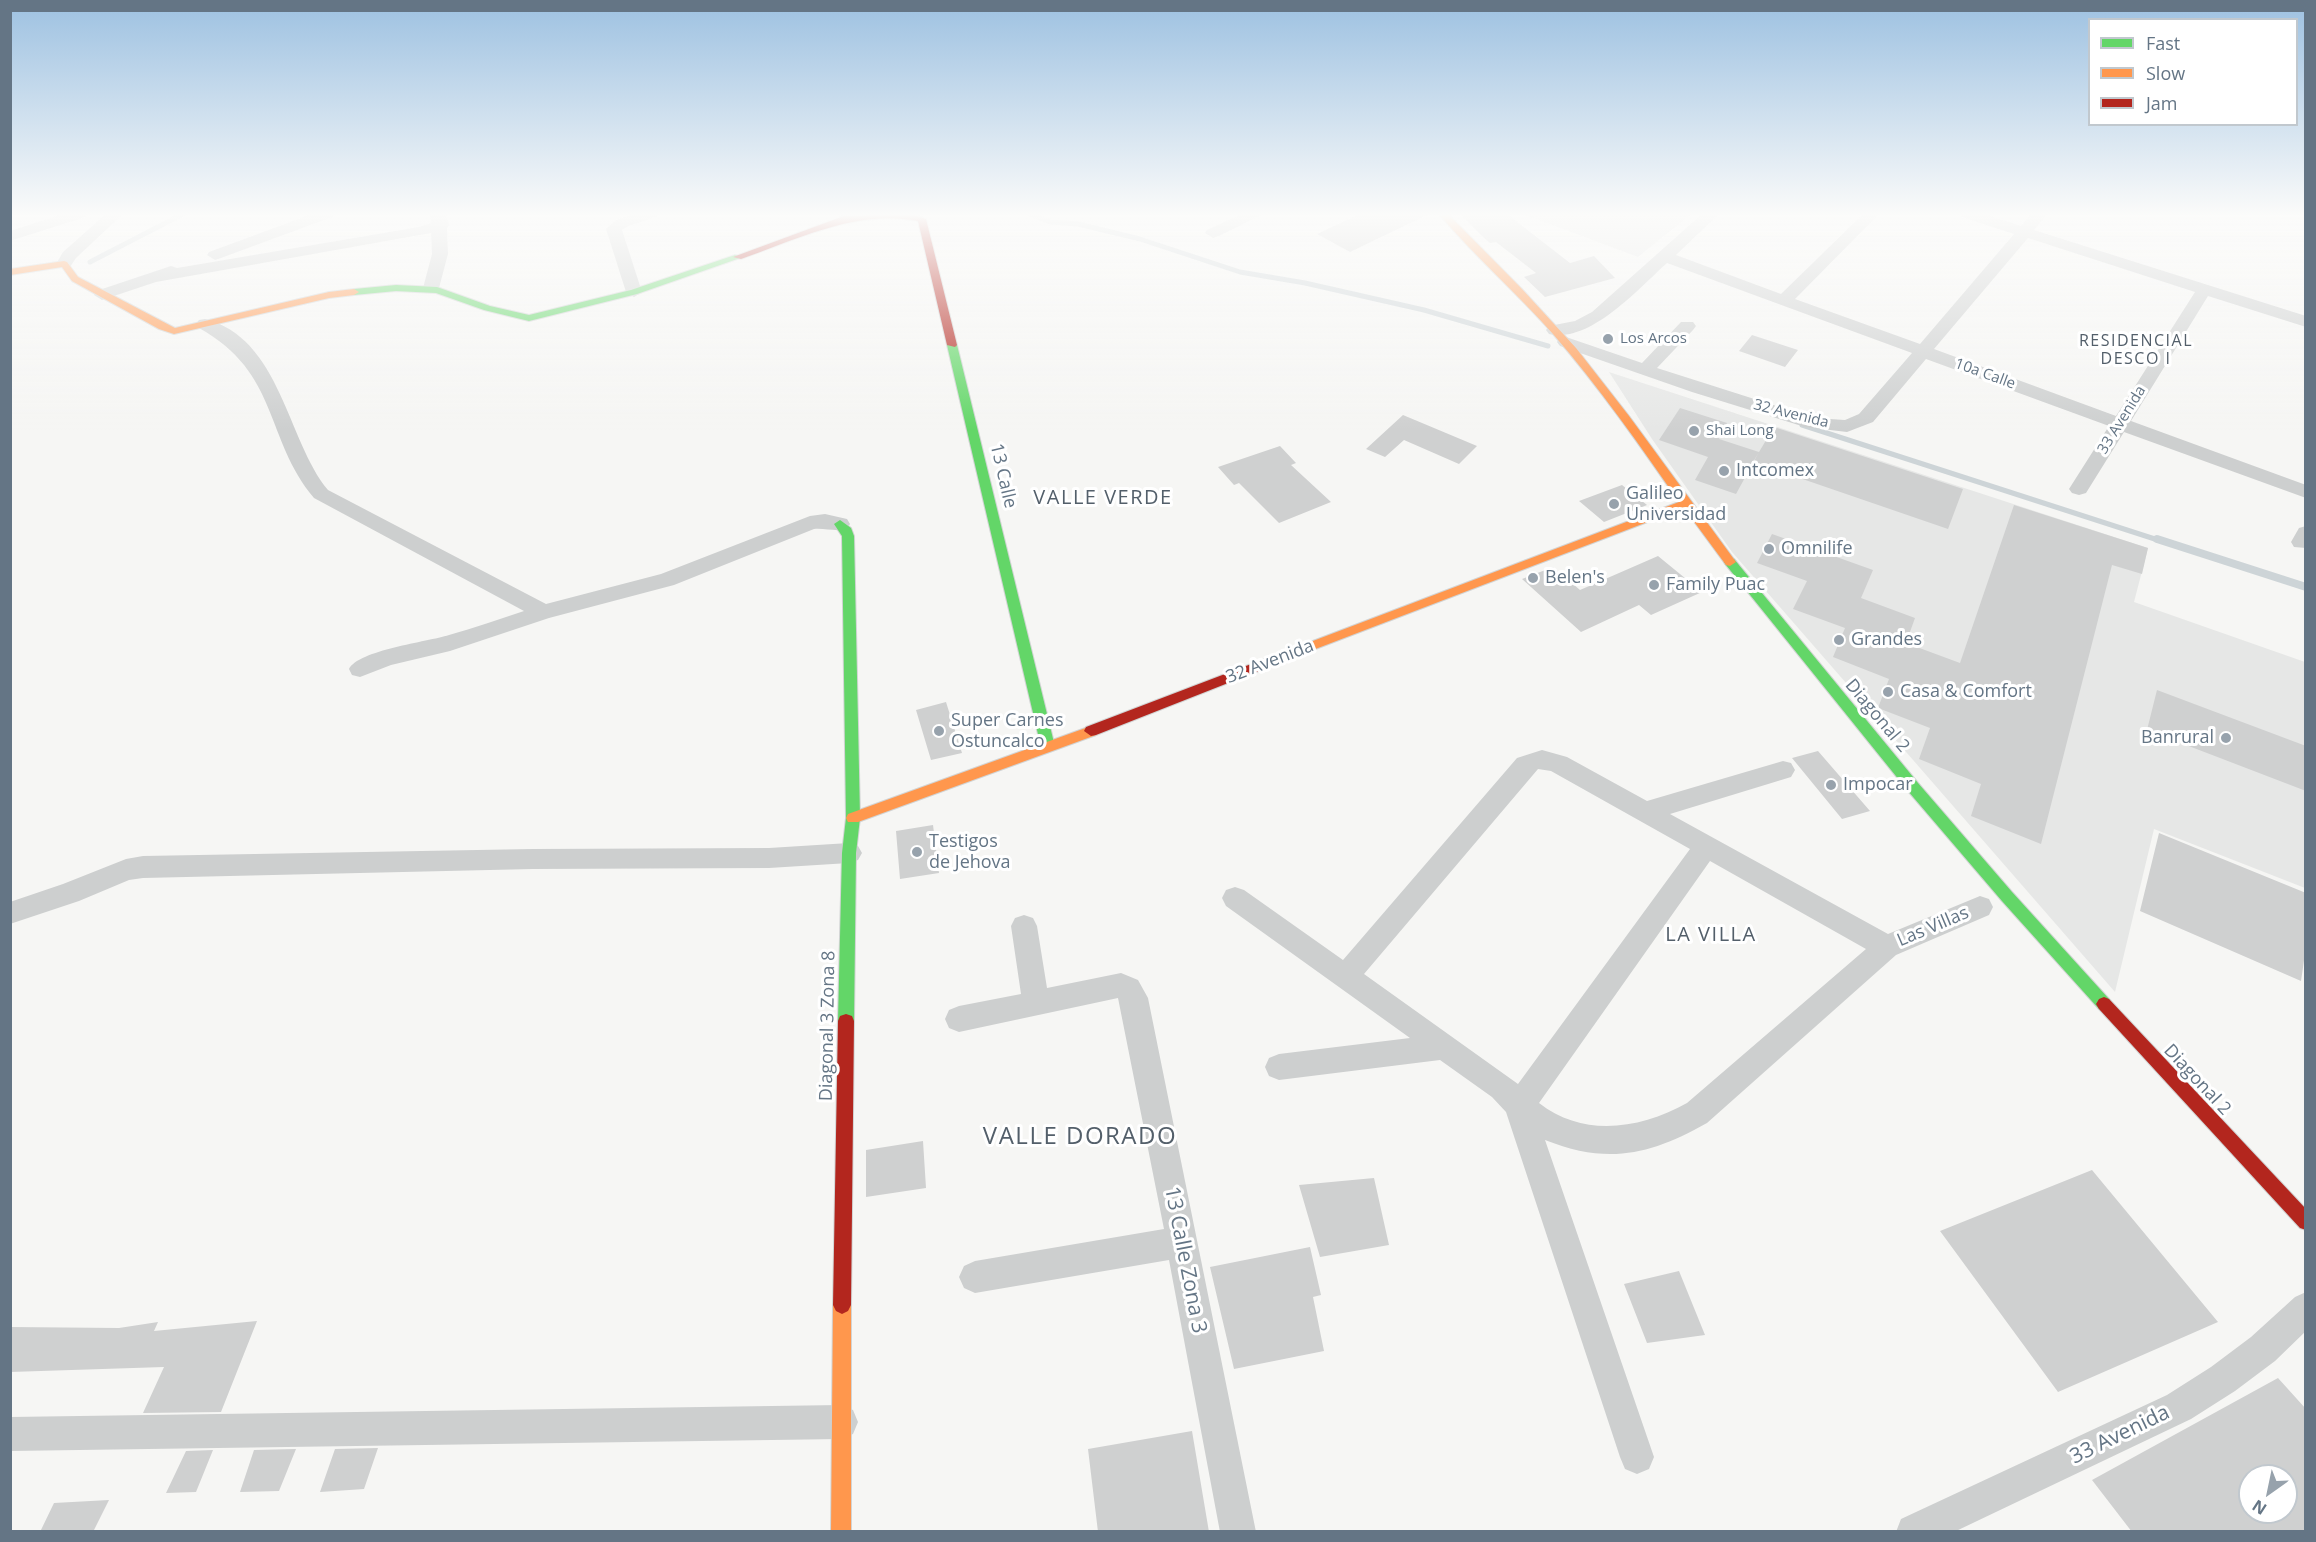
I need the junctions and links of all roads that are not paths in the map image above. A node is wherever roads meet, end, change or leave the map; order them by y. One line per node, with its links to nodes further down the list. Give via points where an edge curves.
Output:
1 (87, 286): 15 (street)
2 (129, 286): 15 (street)
3 (632, 286): 14 (street)
4 (653, 286): 14 (street)
5 (939, 286): 30 (street, 13 Calle)
6 (1512, 286): 20 (street, Diagonal 2)
7 (1631, 286): 20 (street, via 1598,316)
8 (1745, 286): 16 (street, 10a Calle)
9 (1798, 286): 16 (street)
10 (1978, 286): 21 (street, 32 Avenida)
11 (2191, 286): 13 (street)
12 (430, 288): 14 (street, via 525,319); 18 (street, via 338,293)
13 (2204, 290): 17 (street); 23 (street, 33 Avenida)
14 (634, 292)
15 (102, 295): 18 (street, via 168,330)
16 (1784, 300): 21 (street, 10a Calle)
17 (2306, 322)
18 (205, 324): 28 (street, via 238,343 252,359 307,475 321,494)
19 (1687, 326): 22 (street)
20 (1560, 336): 22 (street, 32 Avenida); 26 (street, Diagonal 2, via 1635,429)
21 (1922, 351): 22 (street, 32 Avenida, via 1866,418 1847,426 1802,420); 23 (street, 10a Calle)
22 (1645, 370)
23 (2119, 424): 24 (street, 33 Avenida); 25 (street, 10a Calle)
24 (2079, 489)
25 (2306, 492)
26 (1686, 503): 30 (street, 32 Avenida); 47 (street, Diagonal 2, via 1855,719 2007,896)
27 (840, 524): 28 (street, via 825,520 810,523 666,580); 33 (street, Diagonal 3 Zona 8, via 848,536)
28 (544, 612): 29 (street, via 480,635 376,661)
29 (360, 669)
30 (1048, 747): 33 (street, 32 Avenida)
31 (1783, 770): 32 (street)
32 (1643, 812): 34 (street); 41 (street, via 1551,760 1530,762)
33 (853, 818): 35 (street, Diagonal 3 Zona 8)
34 (1706, 848): 40 (street); 46 (street)
35 (849, 853): 38 (street, via 768,858 143,867); 51 (street, Diagonal 3 Zona 8)
36 (1235, 898): 41 (street, Las Villas)
37 (1980, 907): 40 (street, Las Villas)
38 (10, 913)
39 (1024, 927): 42 (street)
40 (1887, 947): 46 (street, Las Villas, via 1697,1113 1664,1130 1596,1141 1564,1136)
41 (1346, 976): 44 (street, Las Villas)
42 (1036, 1003): 43 (street); 48 (street, 13 Calle Zona 3, via 1120,985 1134,998)
43 (959, 1019)
44 (1445, 1046): 45 (street); 46 (street, Las Villas, via 1502,1087)
45 (1279, 1067)
46 (1519, 1106): 53 (street)
47 (2306, 1222)
48 (1181, 1242): 49 (street); 55 (street, 13 Calle Zona 3)
49 (975, 1277)
50 (2306, 1308): 56 (street, 33 Avenida, via 2263,1349 2179,1407)
51 (841, 1422): 52 (street); 54 (street, Diagonal 3 Zona 8)
52 (10, 1434)
53 (1637, 1457)
54 (841, 1532)
55 (1238, 1532)
56 (1914, 1532)

